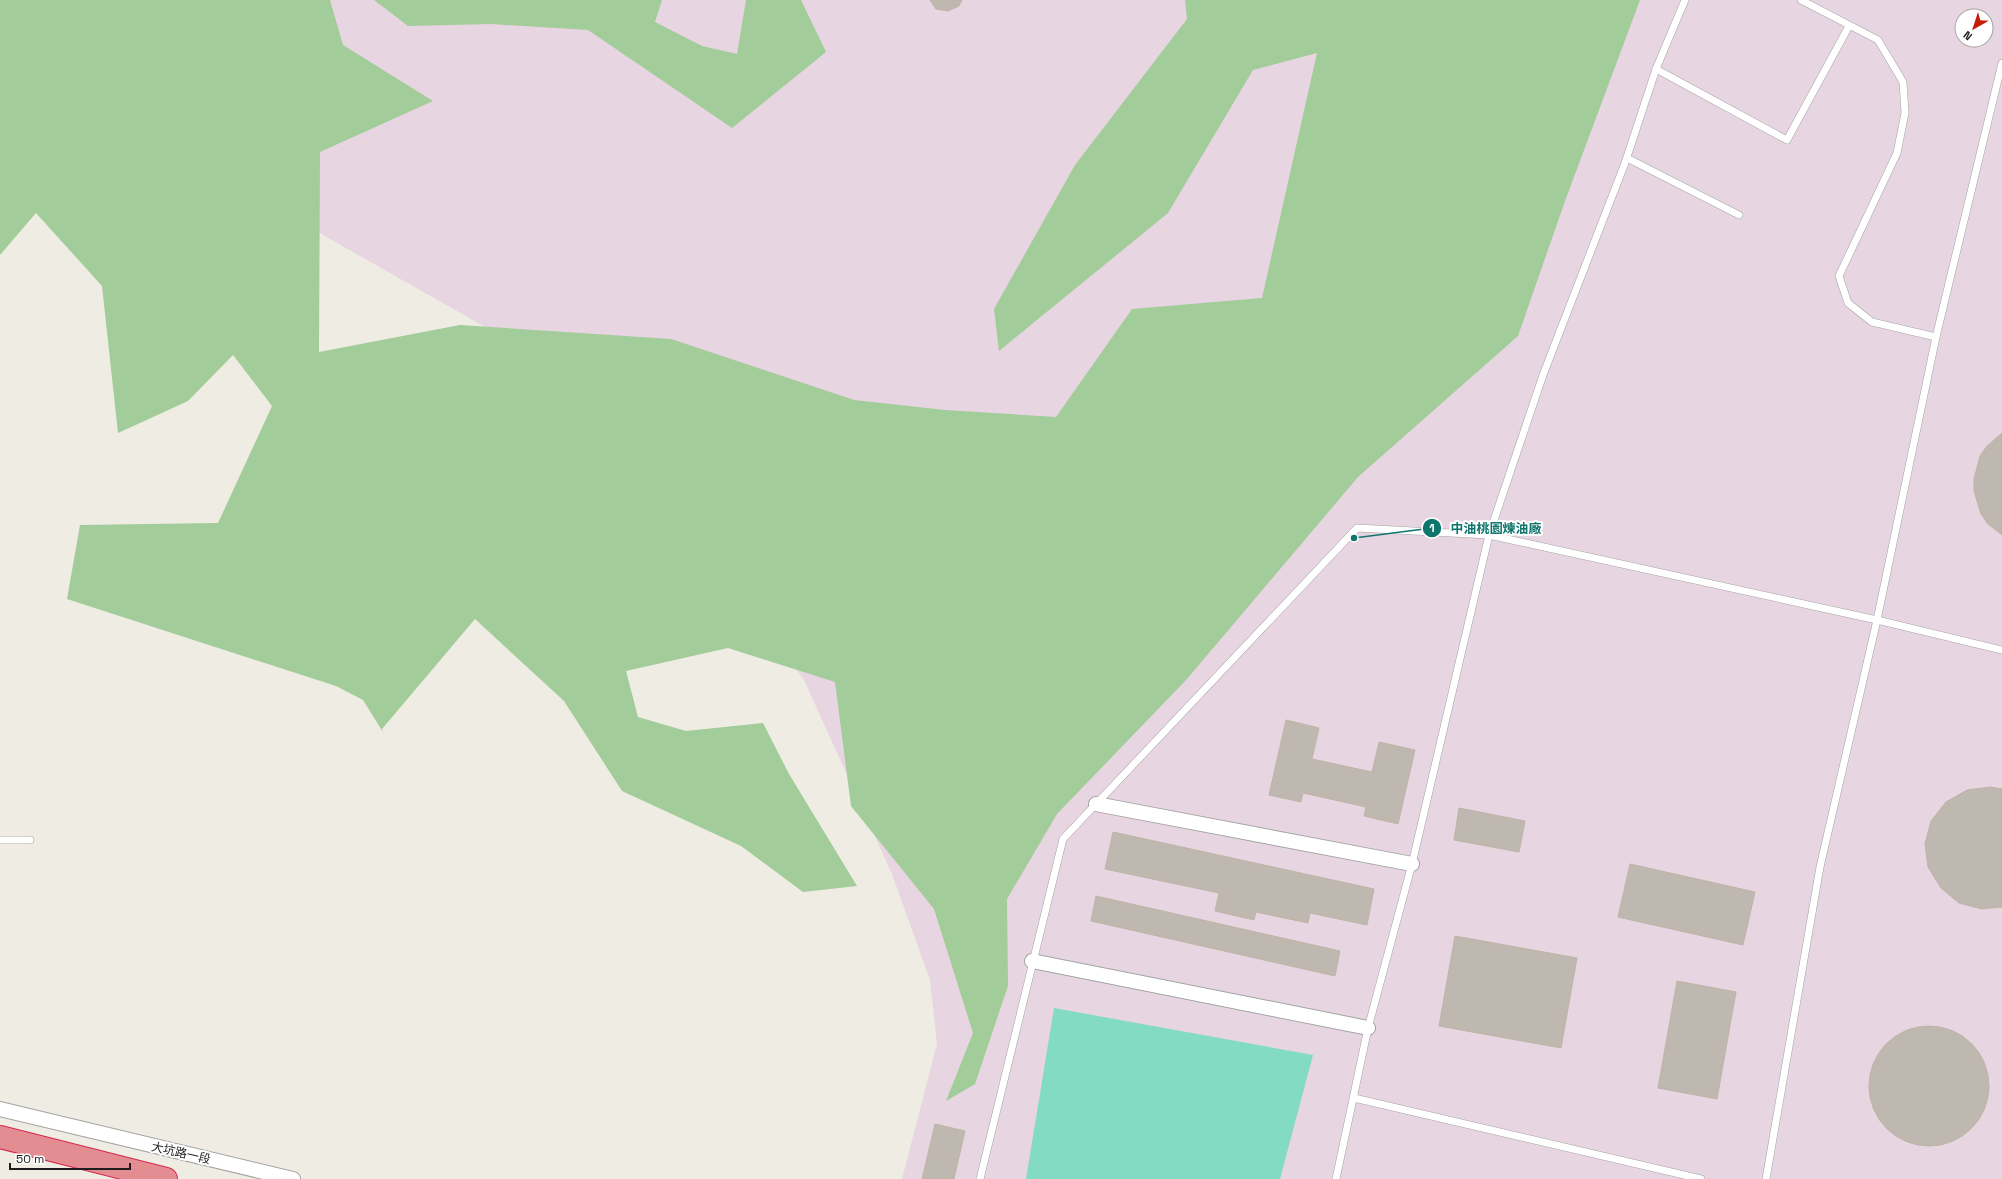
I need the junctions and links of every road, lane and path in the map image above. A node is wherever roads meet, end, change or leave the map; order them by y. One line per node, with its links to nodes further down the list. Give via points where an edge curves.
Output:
1 (1685, 0): 5 (lane)
2 (1801, 0): 3 (lane)
3 (1849, 26): 5 (lane, via 1787,140); 8 (lane, via 1878,40 1902,82 1905,113 1897,152 1839,276 1848,303 1872,322)
4 (2002, 63): 8 (lane)
5 (1656, 69): 6 (lane)
6 (1627, 158): 7 (lane); 9 (lane, via 1543,375)
7 (1739, 215)
8 (1936, 337): 10 (lane)
9 (1489, 535): 10 (lane); 12 (lane, via 1357,528); 15 (lane)
10 (1877, 620): 11 (lane); 26 (lane, via 1820,867)
11 (2002, 650)
12 (1096, 804): 15 (street); 16 (lane, via 1062,839)
13 (0, 840): 14 (lane)
14 (30, 840)
15 (1412, 864): 17 (lane)
16 (1032, 961): 17 (street); 23 (lane)
17 (1368, 1028): 18 (lane)
18 (1354, 1098): 24 (lane); 25 (lane)
19 (0, 1109): 22 (street, 大坑路一段)
20 (0, 1137): 21 (highway)
21 (166, 1179)
22 (293, 1179)
23 (980, 1179)
24 (1336, 1179)
25 (1701, 1179)
26 (1766, 1179)

